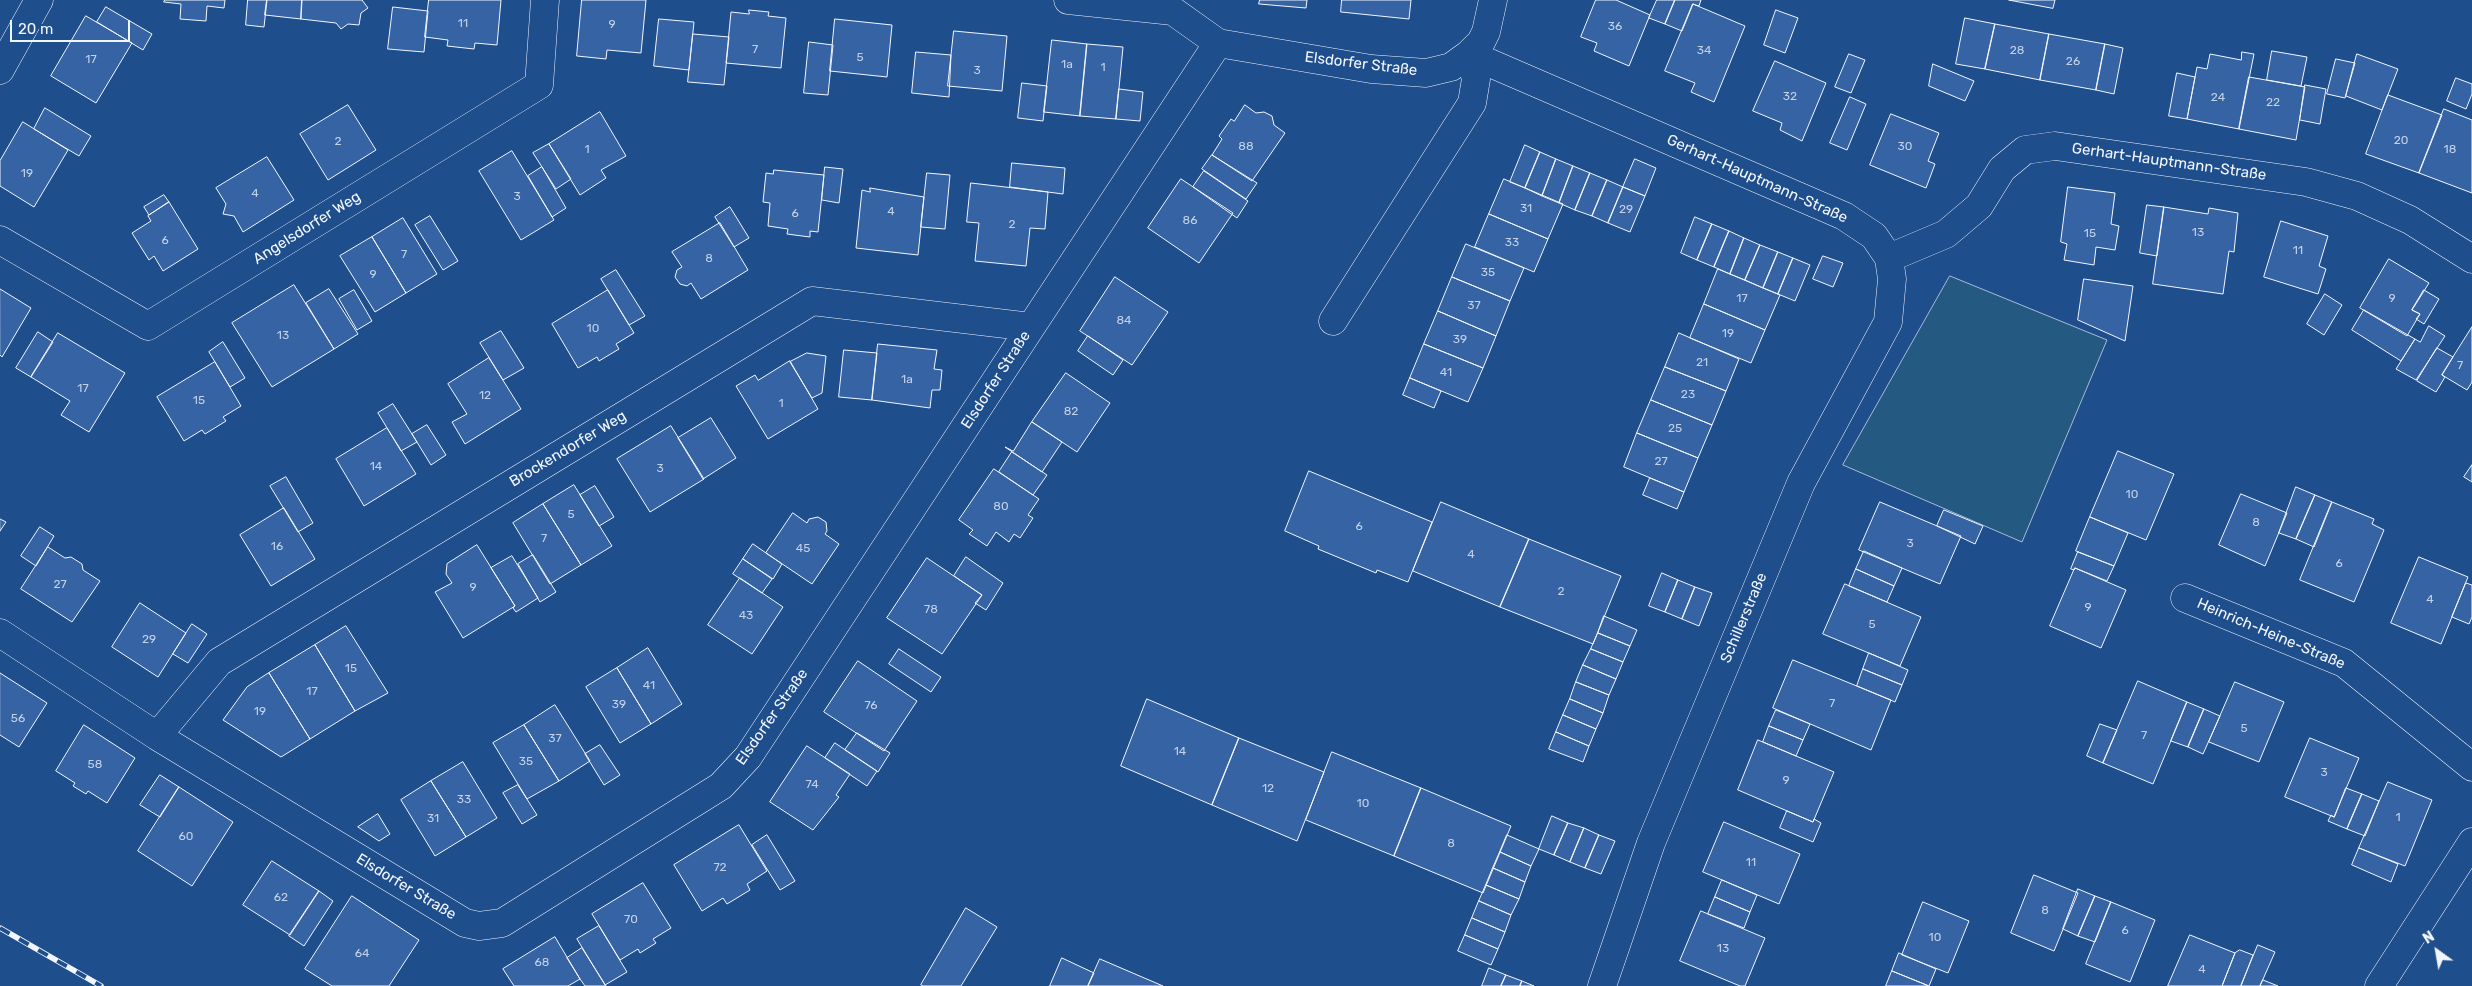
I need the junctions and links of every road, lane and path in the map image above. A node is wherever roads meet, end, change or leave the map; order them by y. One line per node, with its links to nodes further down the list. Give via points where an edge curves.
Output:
1 (39, 0): 7 (street)
2 (545, 0): 8 (street, Angelsdorfer Weg, via 539,85 148,326)
3 (1068, 0): 5 (street, Elsdorfer Straße, via 1173,11)
4 (1493, 0): 6 (street, Elsdorfer Straße, via 1486,32)
5 (1218, 43): 6 (street, Elsdorfer Straße, via 1371,68 1426,73 1450,67); 12 (street, Elsdorfer Straße)
6 (1469, 54): 9 (street, Gerhart-Hauptmann-Straße, via 1844,216 1874,236); 11 (street, via 1476,79 1472,103)
7 (0, 70)
8 (0, 240)
9 (1889, 258): 10 (street, Gerhart-Hauptmann-Straße, via 1946,234 1980,206 2002,169 2025,150 2055,146 2306,182 2357,196 2410,220); 18 (street, Schillerstraße, via 1892,286 1888,322 1801,483 1651,843)
10 (2472, 259)
11 (1333, 321)
12 (1031, 327): 15 (street, Brockendorfer Weg, via 812,301 219,662); 15 (street, Elsdorfer Straße, via 748,756 721,786 502,922 479,926 466,923)
13 (2185, 598): 16 (street, Heinrich-Heine-Straße, via 2344,664)
14 (0, 633): 15 (street, Elsdorfer Straße)
15 (157, 736)
16 (2472, 767)
17 (2472, 842): 19 (street)
18 (1602, 986)
19 (2379, 986)

